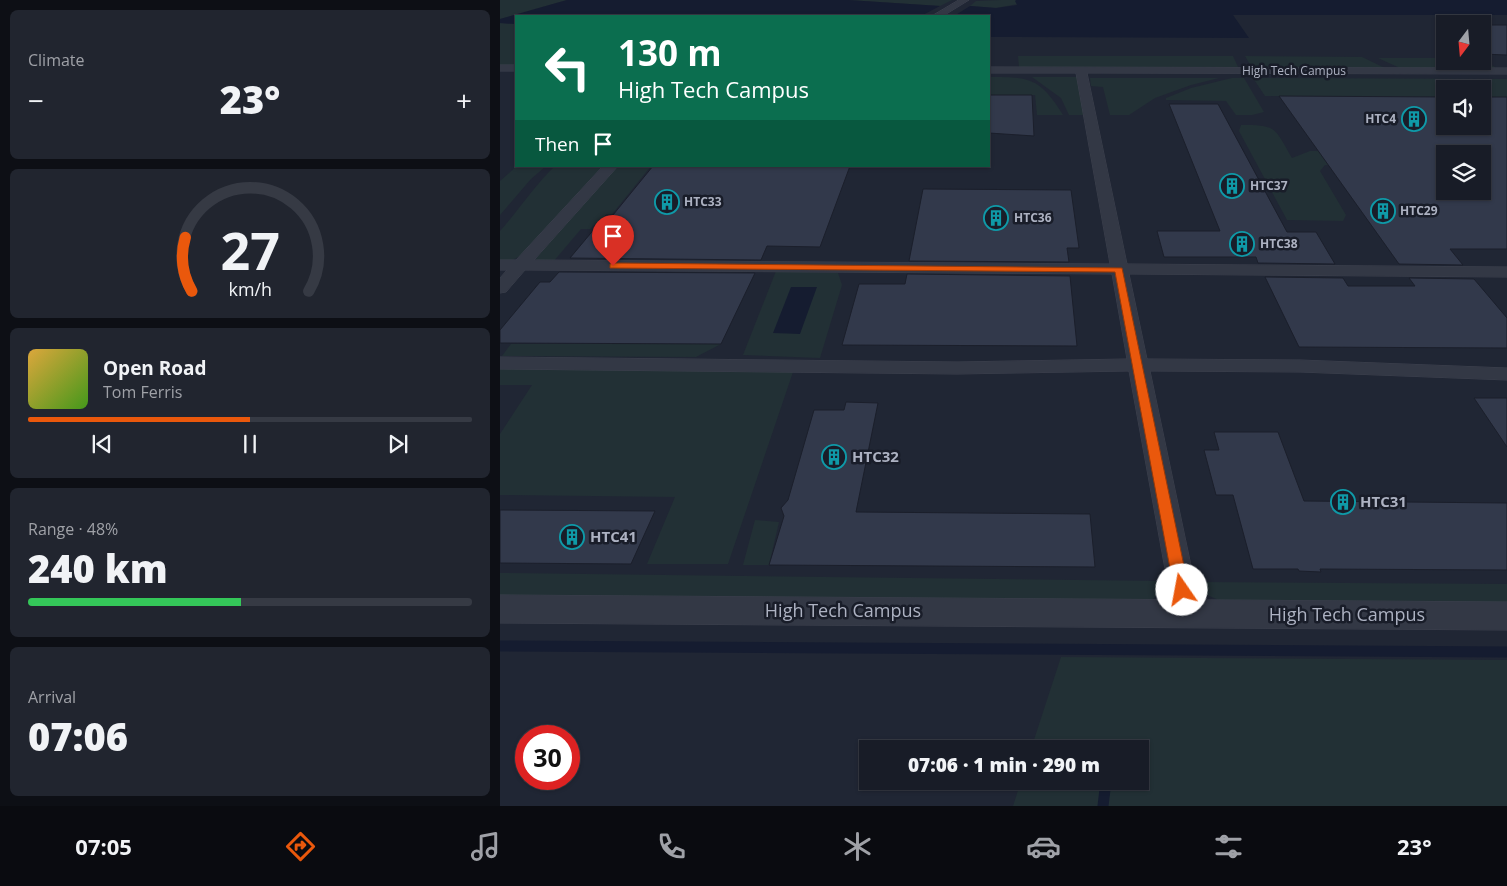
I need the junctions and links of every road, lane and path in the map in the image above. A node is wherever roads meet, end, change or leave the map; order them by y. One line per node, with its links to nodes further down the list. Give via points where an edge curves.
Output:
1 (965, 0): 2 (street)
2 (939, 15)
3 (500, 68): 4 (street)
4 (515, 68)
5 (990, 70): 6 (street, High Tech Campus)
6 (1081, 70): 7 (street, High Tech Campus); 11 (street)
7 (1507, 71)
8 (610, 167): 10 (street)
9 (500, 265): 10 (street)
10 (520, 265): 11 (street); 13 (street)
11 (1119, 270): 12 (street); 15 (street)
12 (1507, 272)
13 (500, 288)
14 (500, 363): 15 (street, via 958,368)
15 (1138, 365): 16 (street, via 1300,366); 18 (street)
16 (1507, 374)
17 (500, 609): 18 (street, High Tech Campus)
18 (1186, 613): 19 (street, High Tech Campus)
19 (1507, 616)

